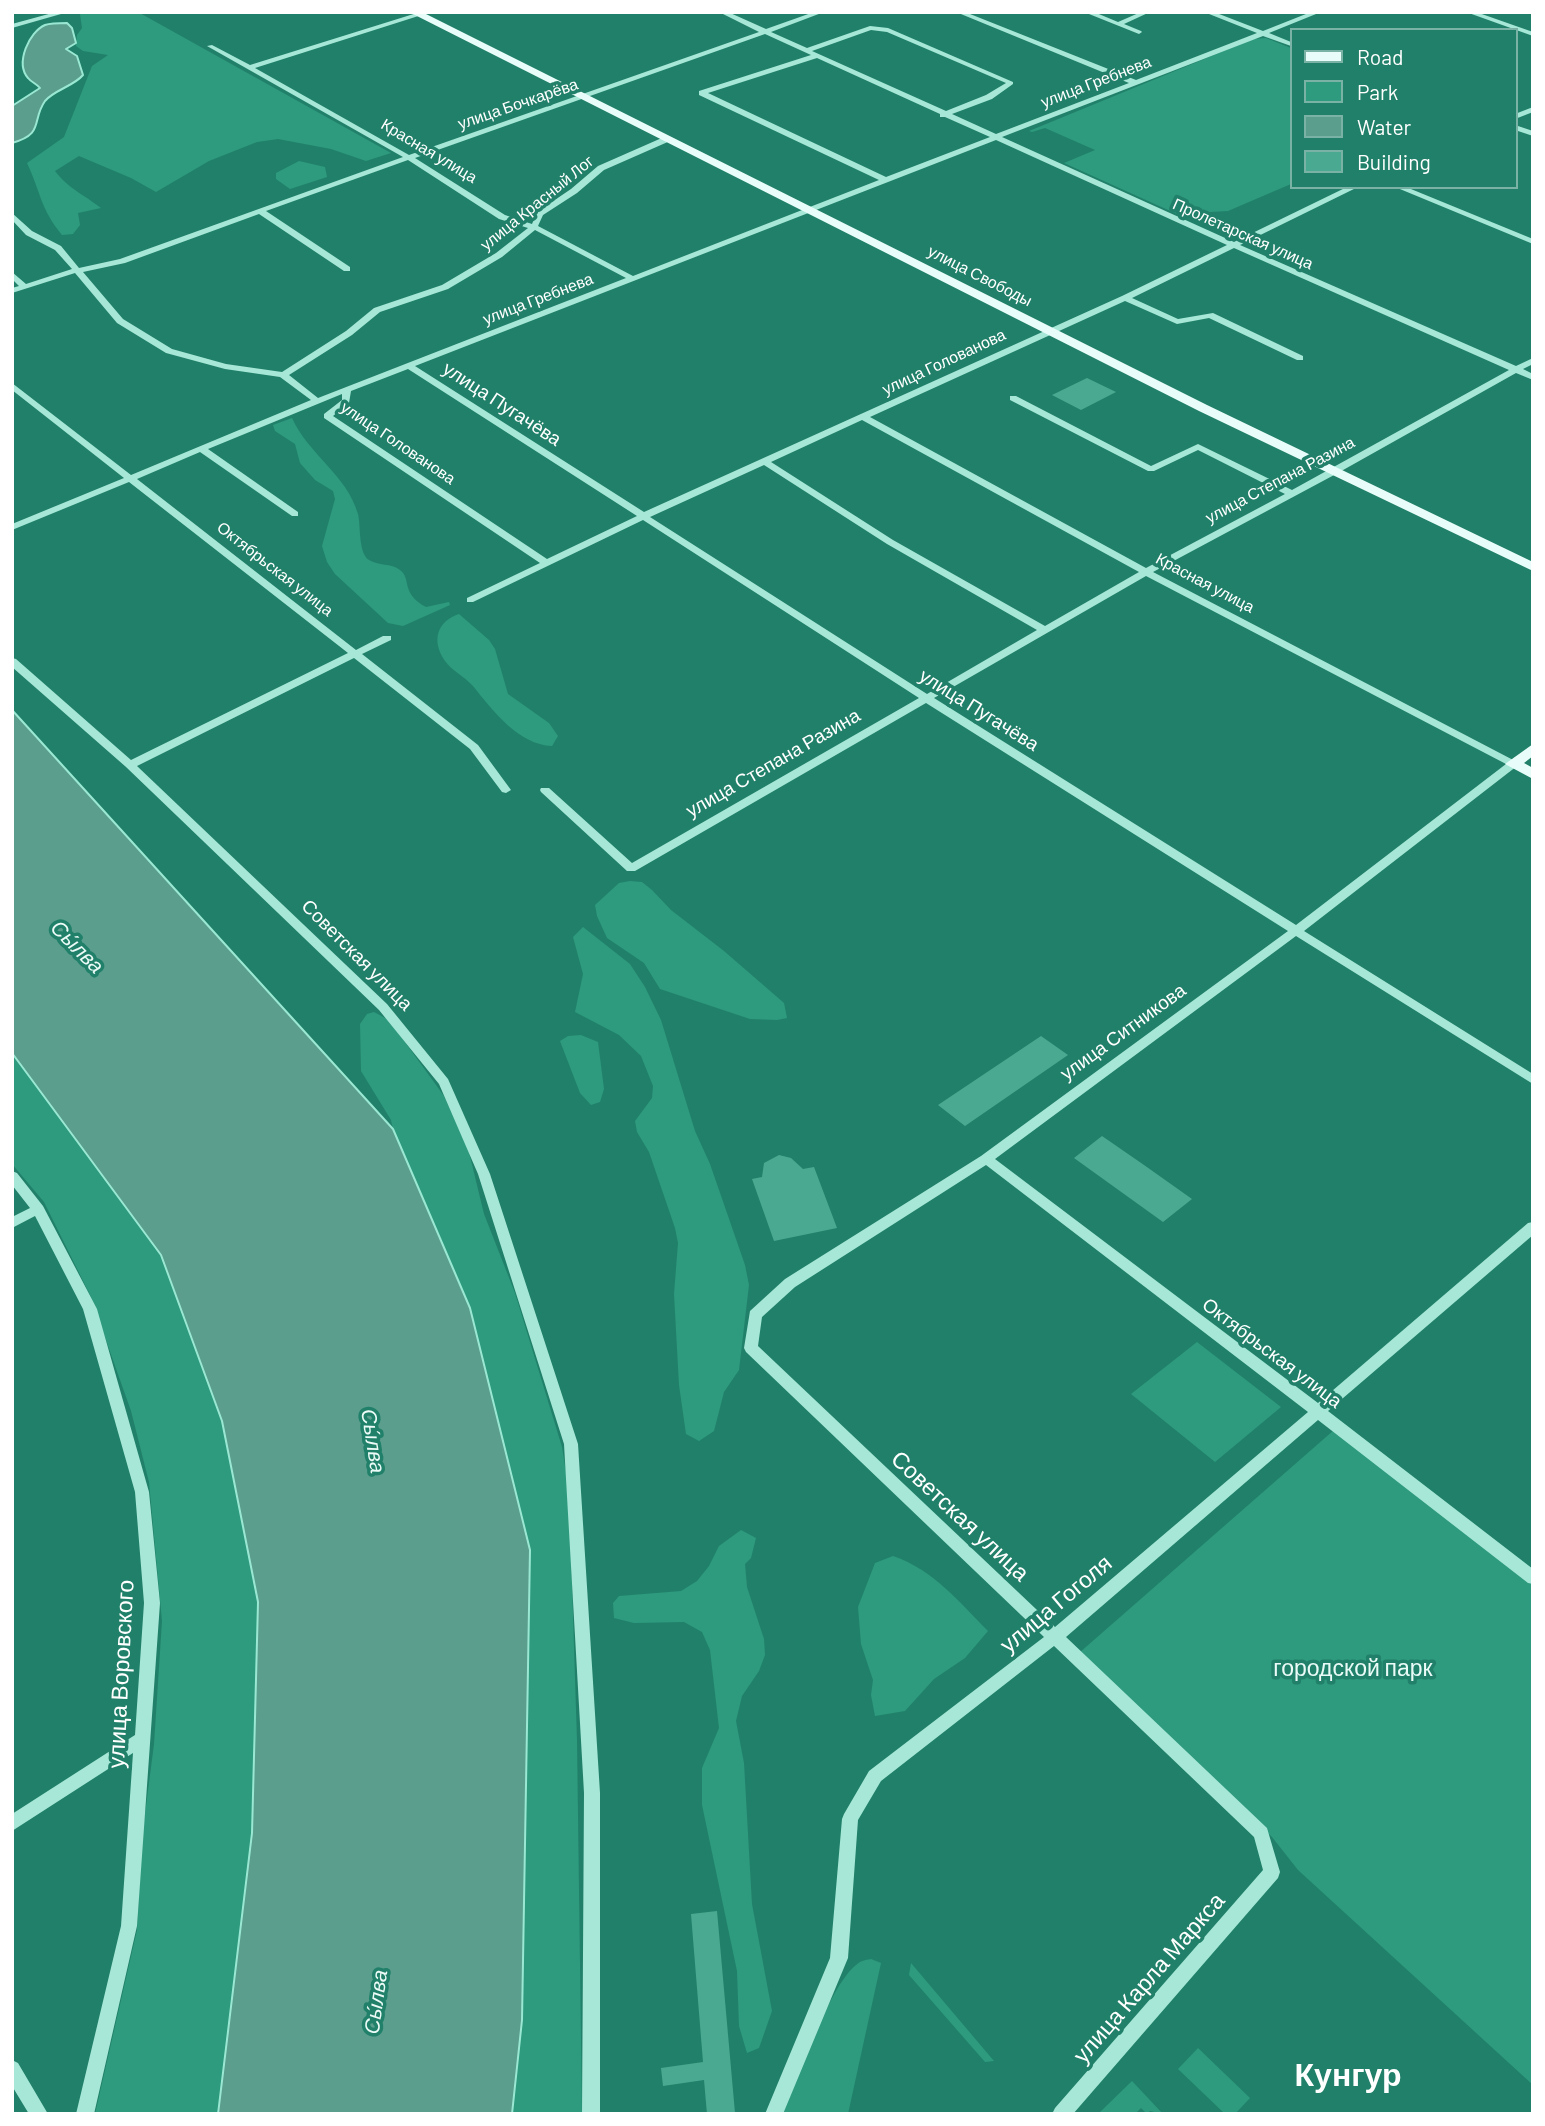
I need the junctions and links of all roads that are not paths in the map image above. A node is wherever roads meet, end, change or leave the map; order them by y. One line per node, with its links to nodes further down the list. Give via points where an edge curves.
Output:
1 (65, 12): 12 (street)
2 (722, 12): 14 (street, Пролетарская улица)
3 (821, 12): 14 (street, улица Бочкарёва)
4 (959, 12): 22 (street)
5 (1087, 12): 11 (street)
6 (1147, 12): 11 (street)
7 (1207, 12): 16 (street)
8 (1318, 12): 16 (street, улица Гребнева)
9 (1469, 12): 13 (street)
10 (420, 13): 21 (street); 23 (main road, улица Свободы)
11 (1118, 24): 15 (street)
12 (12, 26)
13 (1516, 28)
14 (767, 32): 19 (street, Пролетарская улица); 23 (street, улица Бочкарёва)
15 (1139, 32)
16 (1265, 34): 17 (street); 22 (street, улица Гребнева)
17 (1290, 44)
18 (210, 46): 21 (street, Красная улица)
19 (805, 51): 20 (street, Пролетарская улица); 25 (street, via 870,28 888,30 1011,83)
20 (816, 56): 25 (street, Пролетарская улица); 30 (street, via 702,93)
21 (250, 68): 29 (street, Красная улица)
22 (1136, 83): 27 (street, улица Гребнева)
23 (583, 97): 28 (main road, улица Свободы); 29 (street, улица Бочкарёва)
24 (1533, 109): 26 (street)
25 (943, 115): 27 (street, Пролетарская улица)
26 (1517, 116)
27 (999, 136): 30 (street, улица Гребнева); 38 (street, Пролетарская улица)
28 (667, 139): 33 (main road, улица Свободы); 36 (street, улица Красный Лог, via 601,168 540,214)
29 (408, 157): 34 (street, улица Бочкарёва); 36 (street, Красная улица, via 502,217)
30 (885, 180): 33 (street, улица Гребнева)
31 (1349, 189): 38 (street, улица Голованова)
32 (1404, 189): 37 (street)
33 (807, 209): 42 (street, улица Гребнева); 46 (main road, улица Свободы)
34 (259, 211): 39 (street); 40 (street, улица Бочкарёва, via 122,261)
35 (12, 215): 40 (street, via 29,233 58,248)
36 (534, 227): 42 (street, Красная улица); 51 (street, улица Красный Лог, via 499,255 445,287 377,310)
37 (1533, 242)
38 (1235, 246): 45 (street, улица Голованова); 50 (street, Пролетарская улица)
39 (347, 269)
40 (75, 271): 43 (street, улица Бочкарёва); 51 (street, via 120,321 169,351)
41 (12, 274): 43 (street)
42 (633, 279): 49 (street, улица Гребнева)
43 (24, 286): 44 (street, улица Бочкарёва)
44 (12, 291)
45 (1125, 298): 46 (street, улица Голованова); 47 (street, via 1177,322 1209,315)
46 (1050, 331): 57 (street, улица Голованова); 60 (main road, улица Свободы)
47 (1300, 359)
48 (1533, 360): 50 (street, улица Степана Разина)
49 (410, 366): 54 (street, улица Гребнева); 64 (street, улица Пугачёва)
50 (1515, 370): 52 (street, Пролетарская улица); 60 (street, улица Степана Разина)
51 (283, 375): 56 (street)
52 (1533, 377)
53 (12, 386): 61 (street, Октябрьская улица)
54 (347, 391): 56 (street, улица Гребнева); 66 (street, улица Голованова, via 346,401 327,416)
55 (1013, 398): 62 (street, via 1151,469 1198,447)
56 (317, 401): 58 (street, улица Гребнева)
57 (863, 417): 59 (street, улица Голованова); 68 (street, Красная улица)
58 (203, 450): 61 (street, улица Гребнева); 63 (street)
59 (765, 463): 64 (street, улица Голованова); 70 (street, via 890,542)
60 (1333, 472): 62 (street, улица Степана Разина); 67 (main road, улица Свободы)
61 (132, 480): 65 (street, улица Гребнева); 72 (street, Октябрьская улица)
62 (1292, 494): 68 (street, улица Степана Разина)
63 (295, 514)
64 (644, 516): 66 (street, улица Голованова); 74 (street, улица Пугачёва)
65 (12, 527)
66 (547, 564): 69 (street, улица Голованова)
67 (1533, 566)
68 (1146, 572): 70 (street, улица Степана Разина); 76 (street, Красная улица)
69 (470, 600)
70 (1044, 630): 74 (street, улица Степана Разина)
71 (387, 638): 72 (street)
72 (356, 653): 77 (street); 79 (street, Октябрьская улица, via 474,747)
73 (12, 662): 77 (street, Советская улица)
74 (926, 698): 80 (street, улица Степана Разина, via 631,868); 81 (street, улица Пугачёва)
75 (1533, 749): 76 (main road, улица Ситникова)
76 (1513, 764): 78 (main road, Красная улица); 81 (street, улица Ситникова)
77 (130, 765): 98 (street, Советская улица, via 383,1007 444,1082 484,1174 571,1444 592,1793)
78 (1533, 774)
79 (506, 790)
80 (545, 790)
81 (1297, 930): 82 (street, улица Пугачёва); 83 (street, улица Ситникова)
82 (1533, 1080)
83 (986, 1159): 88 (street, улица Ситникова, via 790,1283 755,1315); 89 (street, Октябрьская улица)
84 (12, 1177): 85 (street, улица Воровского)
85 (38, 1209): 86 (street); 92 (street, улица Воровского, via 90,1309 142,1492 152,1603)
86 (12, 1223)
87 (1533, 1227): 89 (street, улица Гоголя)
88 (751, 1348): 91 (street, Советская улица)
89 (1317, 1412): 90 (street, Октябрьская улица); 91 (street, улица Гоголя)
90 (1533, 1578)
91 (1055, 1637): 94 (street, Советская улица, via 1261,1833); 99 (street, улица Гоголя, via 875,1776 850,1819 839,1958)
92 (143, 1738): 93 (street); 97 (street, улица Воровского, via 130,1926)
93 (12, 1823)
94 (1272, 1872): 100 (street, улица Карла Маркса)
95 (12, 2070): 96 (street)
96 (38, 2114)
97 (85, 2114)
98 (590, 2114)
99 (774, 2114)
100 (1061, 2114)

